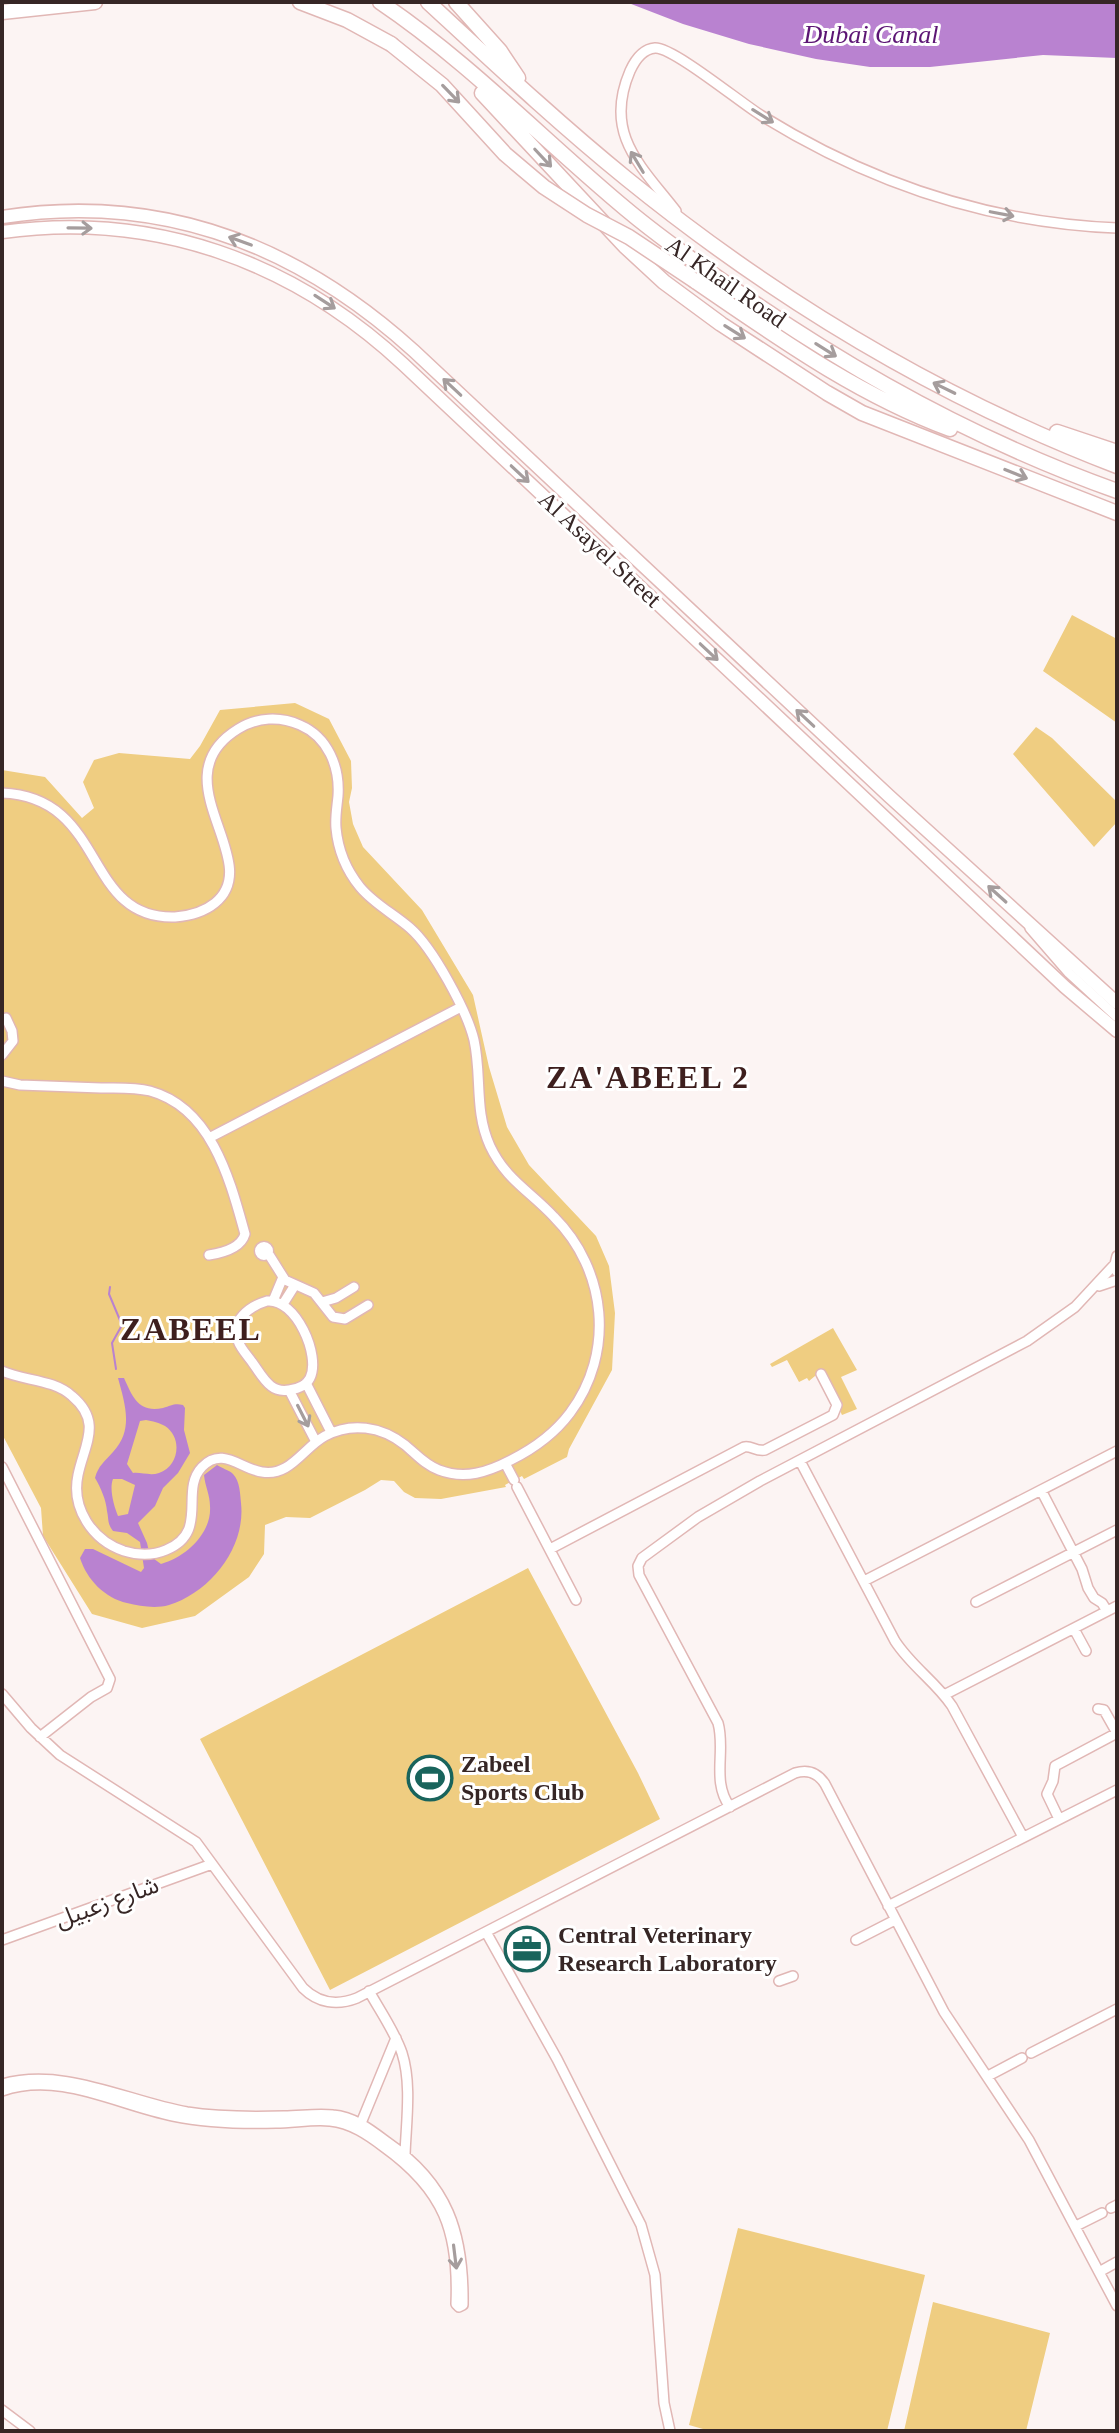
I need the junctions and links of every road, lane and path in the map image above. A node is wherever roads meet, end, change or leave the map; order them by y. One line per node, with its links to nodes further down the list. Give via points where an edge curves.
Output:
1 (95, 2): 6 (highway)
2 (300, 2): 13 (highway, one-way to 13, bridge, via 391,44 442,85 505,154 544,187)
3 (380, 2): 7 (highway, Al Khail Road)
4 (428, 2): 8 (highway, Al Khail Road)
5 (456, 2): 8 (highway)
6 (2, 12)
7 (455, 58): 15 (highway, Al Khail Road, one-way to 15, via 625,208 705,269 847,363); 17 (highway, one-way to 17, via 613,233 678,293 850,407)
8 (530, 95): 10 (highway, Al Khail Road)
9 (2, 217): 22 (main road, Al Asayel Street, one-way to 9, via 352,299 279,257 181,223 80,211)
10 (684, 224): 11 (street, one-way to 11, via 638,165 623,126 628,75 640,55 655,48 671,52 787,130 897,184 1000,214); 14 (highway, Al Khail Road, one-way to 10, via 928,381 837,329)
11 (1117, 228)
12 (2, 232): 27 (main road, Al Asayel Street, one-way to 27, via 101,228 183,241 270,271 344,315 389,351)
13 (756, 323): 15 (highway, via 879,398); 17 (highway, via 844,390)
14 (1033, 430): 16 (highway, via 1065,434); 18 (highway, Al Khail Road)
15 (1010, 449): 19 (highway, Al Khail Road)
16 (1117, 452)
17 (973, 456): 20 (highway, one-way to 20)
18 (1117, 466)
19 (1117, 491)
20 (1117, 513)
21 (2, 793): 24 (street, via 38,800 66,818 111,888 132,907 161,916 189,915 214,903 230,880 228,856 207,793 209,768 219,747 234,731 258,720 303,726 319,738 335,765 336,827 349,871 370,897 421,939)
22 (1025, 920): 23 (main road, Al Asayel Street); 25 (street, via 1039,942)
23 (1117, 1003)
24 (461, 1007): 30 (street); 51 (street, via 474,1040 479,1110 488,1142 516,1185 573,1239 593,1279 599,1308 597,1357 580,1398 550,1434)
25 (1117, 1017)
26 (6, 1018): 28 (street, via 13,1041)
27 (1117, 1031)
28 (2, 1055)
29 (2, 1081): 30 (street, via 153,1092 187,1111)
30 (209, 1138): 31 (street, via 229,1182)
31 (244, 1238): 32 (street); 34 (street, via 264,1251)
32 (209, 1255)
33 (1116, 1264): 38 (street)
34 (283, 1277): 36 (street); 39 (street)
35 (1117, 1280): 38 (street)
36 (295, 1285): 40 (street); 41 (street)
37 (354, 1287): 40 (street)
38 (1092, 1290): 50 (street, via 1012,1350)
39 (273, 1301): 41 (street); 46 (street, via 255,1305 242,1316 236,1335 267,1382)
40 (322, 1302): 42 (street, via 330,1315 341,1319)
41 (283, 1304): 45 (street, via 303,1330 312,1362)
42 (368, 1305)
43 (2, 1371): 48 (street, via 55,1386 79,1403 90,1432 77,1481 79,1507 100,1537 134,1553 158,1553 183,1539 192,1521 196,1478 210,1461 226,1458 254,1471 274,1472)
44 (821, 1374): 55 (street, via 837,1405 830,1417 762,1450 744,1447)
45 (306, 1383): 46 (street); 47 (street)
46 (289, 1390): 48 (street, one-way to 48)
47 (331, 1432): 48 (street); 51 (street, via 380,1430 449,1473 479,1474)
48 (316, 1442)
49 (1117, 1451): 53 (street)
50 (800, 1461): 57 (street); 69 (street, via 698,1517 639,1563 639,1575 718,1723 720,1788)
51 (505, 1463): 55 (street)
52 (2, 1467): 67 (street, via 110,1679 107,1688)
53 (1041, 1490): 56 (street); 57 (street)
54 (1117, 1530): 56 (street)
55 (550, 1549): 58 (street)
56 (1073, 1553): 59 (street); 60 (street, via 1094,1598)
57 (864, 1581): 64 (street, via 901,1650)
58 (576, 1600)
59 (976, 1602)
60 (1112, 1609): 61 (street)
61 (1074, 1629): 62 (street); 64 (street)
62 (1086, 1651)
63 (2, 1694): 67 (street)
64 (944, 1695): 71 (street)
65 (1098, 1709): 66 (street, via 1104,1710)
66 (1117, 1733): 70 (street, via 1055,1766 1047,1794)
67 (40, 1737): 72 (street, via 81,1770 191,1837)
68 (1117, 1790): 70 (street)
69 (730, 1807): 73 (street, via 795,1773 816,1774); 75 (street)
70 (1059, 1819): 71 (street)
71 (1023, 1837): 73 (street)
72 (212, 1864): 76 (street, شارع زعبيل); 80 (street, via 308,1993 335,2003)
73 (888, 1906): 74 (street)
74 (895, 1920): 77 (street); 83 (street, via 944,2012)
75 (486, 1932): 80 (street); 98 (street, via 641,2225 658,2292)
76 (2, 1940)
77 (856, 1940)
78 (793, 1976): 79 (street)
79 (779, 1981)
80 (369, 1991): 82 (street)
81 (1117, 2009): 83 (street)
82 (396, 2038): 87 (street); 88 (street, via 407,2077)
83 (988, 2076): 90 (street)
84 (2, 2084): 86 (street, via 56,2079 208,2115 325,2114)
85 (2, 2091): 86 (street, via 51,2085 185,2118 242,2123)
86 (339, 2119): 87 (street)
87 (360, 2127): 88 (street)
88 (405, 2159): 88 (street, one-way to 88, via 448,2225 460,2307 462,2263 455,2227 433,2184)
89 (1110, 2209): 90 (street)
90 (1076, 2226): 92 (street)
91 (1117, 2262): 92 (street)
92 (1099, 2272): 93 (street)
93 (1117, 2306)
94 (2, 2410): 97 (street)
95 (2, 2417): 96 (street)
96 (21, 2431)
97 (30, 2431)
98 (670, 2431)

